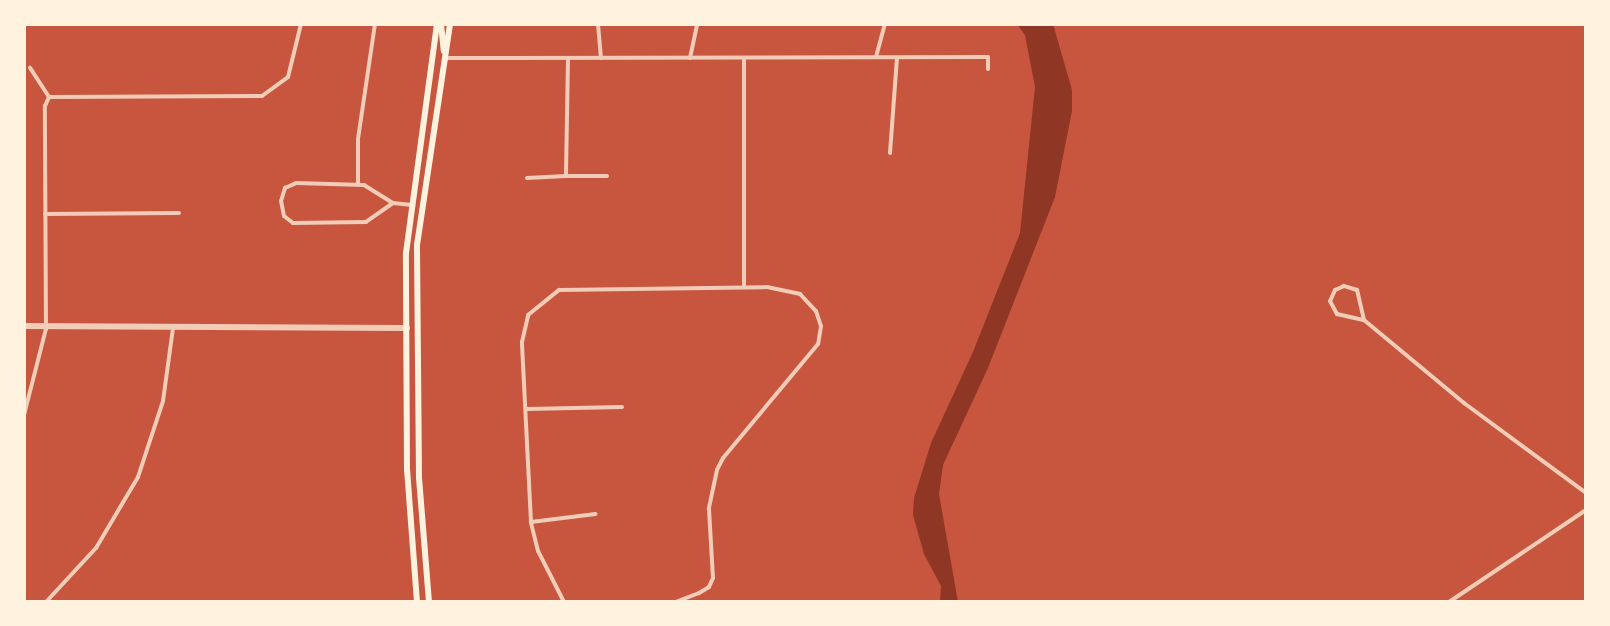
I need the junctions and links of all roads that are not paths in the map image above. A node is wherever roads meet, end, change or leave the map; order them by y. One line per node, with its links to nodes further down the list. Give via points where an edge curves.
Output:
1 (301, 24): 17 (street, via 293,67 281,86 251,97)
2 (375, 24): 23 (street, via 358,139)
3 (439, 24): 9 (main road); 18 (main road)
4 (450, 24): 9 (main road)
5 (598, 24): 10 (street)
6 (697, 24): 11 (street)
7 (885, 24): 8 (street)
8 (876, 57): 12 (street); 13 (street)
9 (445, 58): 14 (street); 18 (main road, via 434,68); 26 (main road)
10 (601, 58): 11 (street); 14 (street)
11 (690, 58): 12 (street)
12 (744, 58): 29 (street)
13 (897, 58): 16 (street, via 988,57); 19 (street)
14 (568, 59): 20 (street)
15 (30, 68): 17 (street)
16 (988, 69)
17 (49, 97): 28 (street)
18 (425, 106): 25 (main road)
19 (890, 153)
20 (566, 176): 21 (street); 22 (street)
21 (607, 176)
22 (527, 178)
23 (358, 184): 24 (street); 24 (street, via 290,185 283,192 283,215 296,223 358,223)
24 (393, 203): 25 (street)
25 (412, 205): 26 (main road); 33 (main road, via 406,253)
26 (422, 207): 35 (main road)
27 (179, 213): 28 (street)
28 (45, 214): 34 (street)
29 (744, 287): 37 (street, via 559,290 535,306 523,326); 47 (street, via 781,287 800,294 816,311 821,326 818,344 723,458 709,509 713,578 709,587)
30 (1364, 320): 30 (street, via 1344,318 1333,310 1335,290 1357,290); 39 (street, via 1464,403)
31 (24, 326): 34 (street)
32 (173, 328): 33 (street); 34 (street); 43 (street, via 163,401 138,477 96,548)
33 (407, 328): 35 (main road); 44 (main road, via 407,470)
34 (46, 329): 38 (street)
35 (417, 329): 45 (main road, via 419,477)
36 (622, 407): 37 (street)
37 (527, 409): 42 (street)
38 (24, 415)
39 (1586, 493)
40 (1586, 510): 48 (street)
41 (596, 514): 42 (street)
42 (531, 522): 46 (street, via 538,551)
43 (46, 602)
44 (417, 602)
45 (429, 602)
46 (564, 602)
47 (675, 602)
48 (1449, 602)

